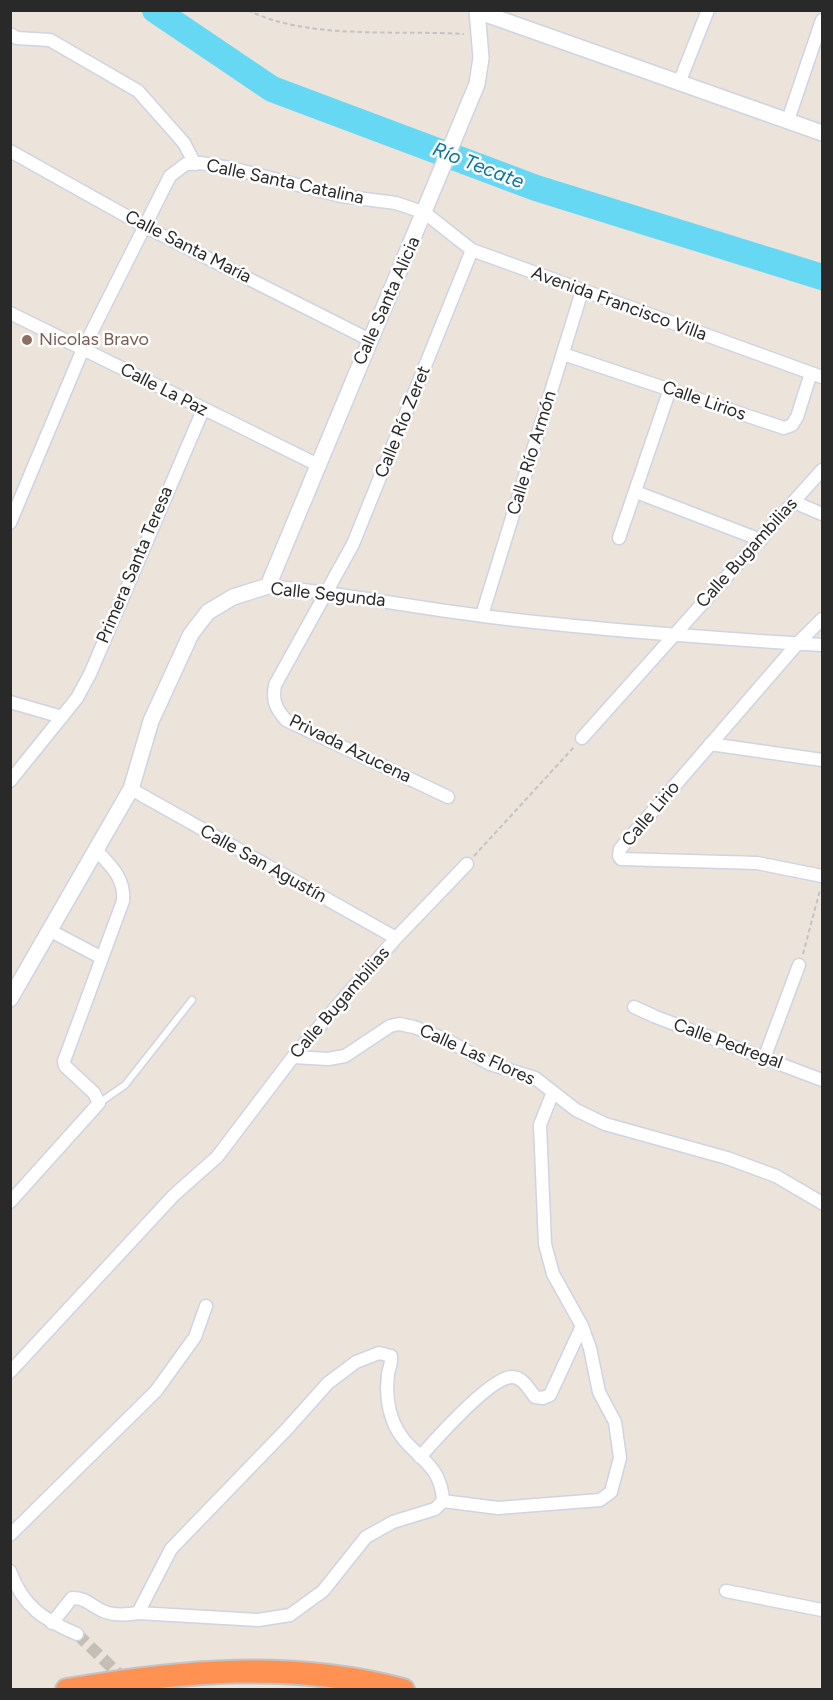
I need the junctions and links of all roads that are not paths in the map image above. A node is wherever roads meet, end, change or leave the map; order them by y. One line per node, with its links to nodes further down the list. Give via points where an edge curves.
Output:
1 (708, 10): 5 (street)
2 (477, 11): 5 (street); 10 (street, Calle Santa Alicia, via 477,84)
3 (822, 20): 6 (street)
4 (10, 34): 9 (street, via 50,40 138,92 184,143)
5 (679, 83): 6 (street)
6 (788, 120): 7 (street)
7 (822, 133)
8 (10, 151): 11 (street, Calle Santa María)
9 (195, 164): 10 (street, Calle Santa Catalina, via 235,169 341,196 396,203); 11 (street, Calle Santa Catalina, via 186,164 170,176)
10 (425, 213): 12 (street, Avenida Francisco Villa); 15 (street, Calle Santa Alicia)
11 (146, 227): 15 (street, Calle Santa María); 16 (street, Calle Santa Catalina)
12 (472, 250): 13 (street, Avenida Francisco Villa); 30 (street, Calle Río Zeret, via 353,544)
13 (582, 291): 17 (street, Calle Río Armón); 18 (street, Avenida Francisco Villa)
14 (10, 313): 16 (street, Calle La Paz)
15 (368, 339): 21 (street, Calle Santa Alicia)
16 (83, 349): 20 (street, Calle La Paz); 26 (street, Calle Santa Catalina)
17 (563, 354): 19 (street, Calle Lirios); 31 (street, Calle Río Armón)
18 (817, 375): 19 (street, Calle Lirios, via 797,417 784,428)
19 (670, 389): 23 (street)
20 (202, 410): 21 (street, Calle La Paz); 37 (street, Primera Santa Teresa, via 90,674)
21 (318, 465): 29 (street, Calle Santa Alicia)
22 (822, 470): 24 (street, Calle Bugambilias)
23 (636, 492): 27 (street); 28 (street)
24 (794, 502): 25 (street); 28 (street, Calle Bugambilias)
25 (822, 514)
26 (10, 523)
27 (618, 538)
28 (761, 540): 33 (street, Calle Bugambilias)
29 (267, 586): 30 (street, Calle Segunda); 42 (street, Calle Segunda, via 233,597 208,612 191,634 151,721)
30 (326, 591): 31 (street, Calle Segunda); 43 (street, Privada Azucena, via 275,685 274,704 286,720)
31 (482, 615): 33 (street, Calle Segunda)
32 (822, 619): 34 (street, Calle Lirio)
33 (672, 636): 34 (street, Calle Bugambilias); 38 (street, Calle Bugambilias)
34 (798, 644): 35 (street, Calle Bugambilias); 39 (street, Calle Lirio)
35 (822, 645)
36 (10, 702): 37 (street)
37 (62, 717): 41 (street, Primera Santa Teresa)
38 (582, 738)
39 (710, 744): 40 (street); 46 (street, Calle Lirio, via 620,849 621,860 757,863)
40 (822, 760)
41 (10, 781)
42 (131, 789): 44 (street, Calle Segunda); 48 (street, Calle San Agustín)
43 (448, 797)
44 (97, 851): 47 (street, Calle Segunda); 49 (street, via 114,869 124,890)
45 (467, 864): 48 (street, Calle Bugambilias)
46 (822, 876)
47 (49, 930): 49 (street); 51 (street, Calle Segunda)
48 (396, 938): 55 (street, Calle Bugambilias)
49 (102, 958): 58 (street, via 64,1061)
50 (799, 965): 54 (street)
51 (10, 999)
52 (192, 1000): 58 (lane, via 125,1085)
53 (634, 1006): 54 (street, Calle Pedregal)
54 (765, 1056): 56 (street, Calle Pedregal)
55 (293, 1057): 57 (street, Calle Las Flores, via 345,1056 379,1031 399,1024 445,1039 490,1064 535,1078); 63 (street, Calle Bugambilias, via 217,1157 174,1195)
56 (822, 1080)
57 (553, 1092): 60 (street, Calle Las Flores, via 576,1110 605,1124 727,1158 776,1176); 62 (street, via 540,1125 545,1244 553,1274)
58 (99, 1102): 59 (street)
59 (10, 1202)
60 (822, 1203)
61 (206, 1306): 66 (street, via 195,1337 156,1391)
62 (582, 1326): 64 (street, via 550,1395 535,1397 520,1379 500,1381 448,1425); 65 (street, via 598,1392 615,1422 620,1458 611,1492 600,1500 498,1508)
63 (10, 1372)
64 (420, 1457): 65 (street, via 434,1468 442,1484); 70 (street, via 399,1436 392,1419 387,1391 391,1356 379,1353 356,1362 328,1383 171,1549)
65 (443, 1501): 70 (street, via 435,1509 393,1522 366,1537 323,1591 290,1615 258,1620)
66 (10, 1535)
67 (10, 1572): 71 (street, via 25,1602)
68 (726, 1591): 69 (street)
69 (822, 1610)
70 (138, 1613): 71 (street, via 101,1611 83,1598 72,1598)
71 (52, 1623): 72 (street)
72 (77, 1634)
73 (67, 1689): 74 (highway, via 197,1672 273,1670 334,1675)
74 (403, 1689)

